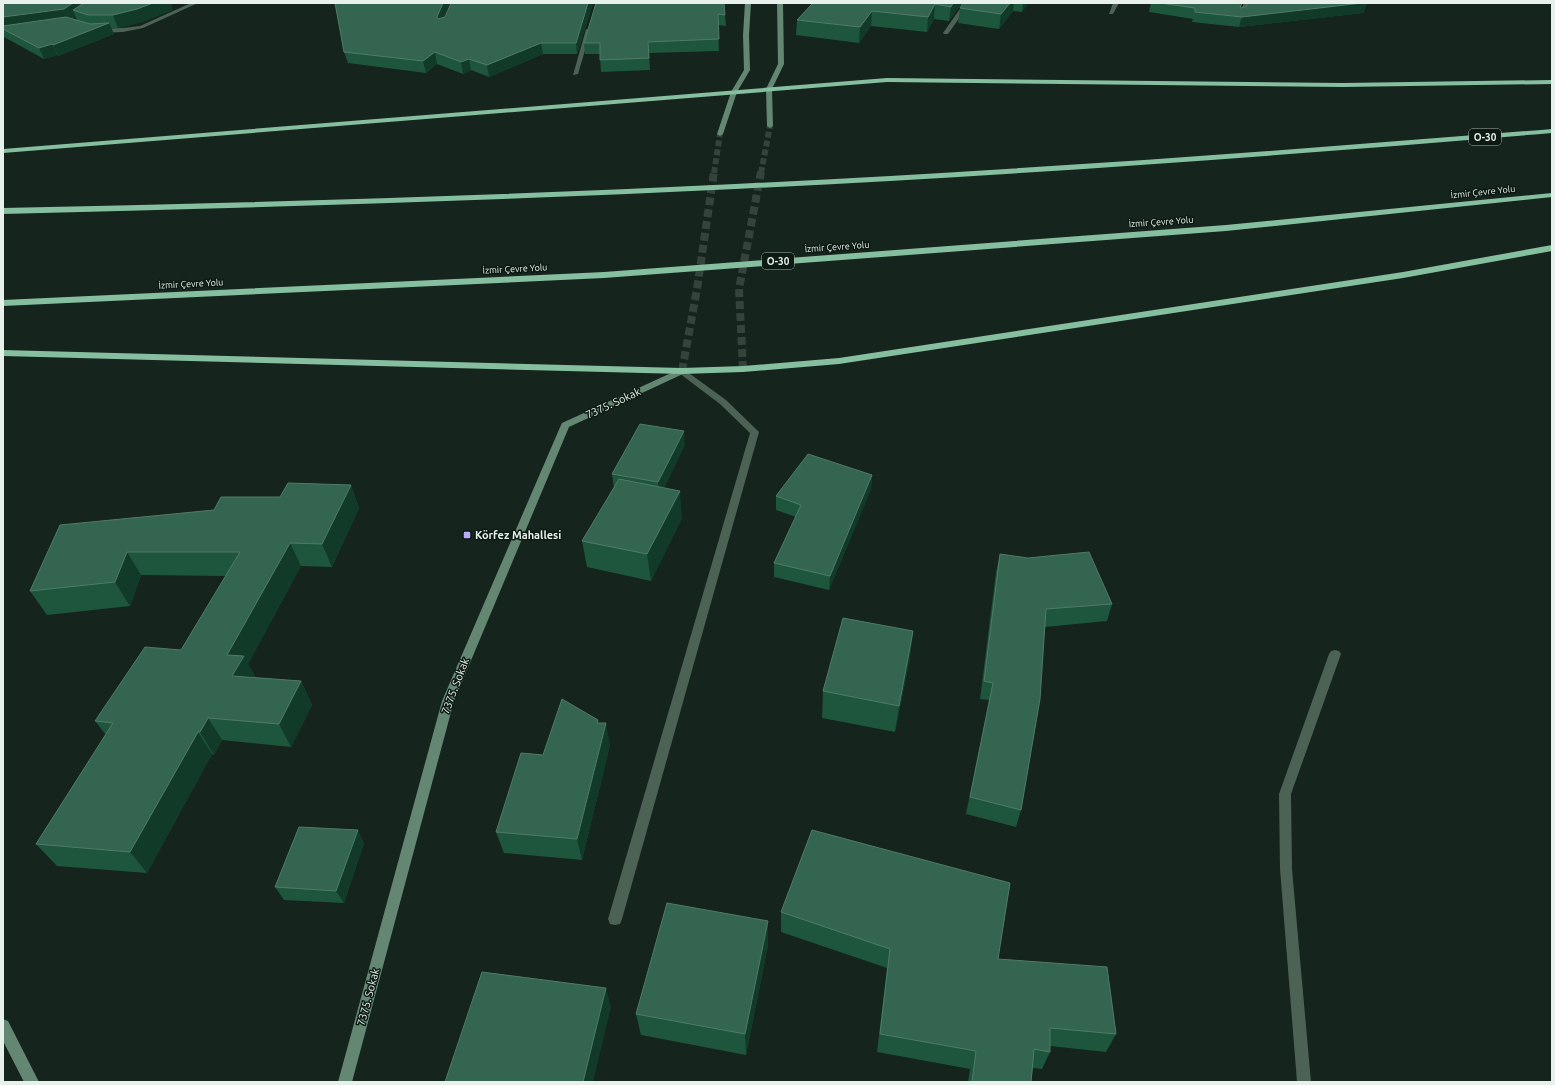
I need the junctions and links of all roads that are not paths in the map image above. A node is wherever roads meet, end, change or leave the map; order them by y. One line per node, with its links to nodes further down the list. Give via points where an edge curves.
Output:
1 (195, 3): 10 (street, via 141,27 122,30)
2 (748, 3): 15 (street, via 747,70)
3 (780, 3): 14 (street, via 781,64)
4 (967, 3): 11 (street)
5 (1116, 3): 7 (street)
6 (1247, 3): 8 (street)
7 (1111, 13)
8 (1240, 16)
9 (590, 24): 12 (street)
10 (89, 29)
11 (946, 33)
12 (575, 74)
13 (1552, 82): 14 (highway, via 1343,85 887,80)
14 (769, 90): 15 (highway); 16 (street)
15 (734, 92): 18 (street); 19 (highway)
16 (770, 126)
17 (1552, 131): 21 (highway, O-30, via 1048,170 635,192)
18 (720, 134)
19 (3, 151)
20 (1552, 195): 23 (highway, İzmir Çevre Yolu / O-30, via 1226,228 604,275)
21 (3, 211)
22 (1552, 248): 25 (highway, via 1403,275 839,362)
23 (3, 303)
24 (3, 353): 25 (highway)
25 (682, 371): 27 (street, via 723,402 755,432); 30 (street, 7375. Sokak, via 565,425 448,701)
26 (1335, 654): 31 (street, via 1284,794 1286,869)
27 (615, 919)
28 (3, 1026): 29 (street)
29 (32, 1082)
30 (345, 1082)
31 (1304, 1082)

